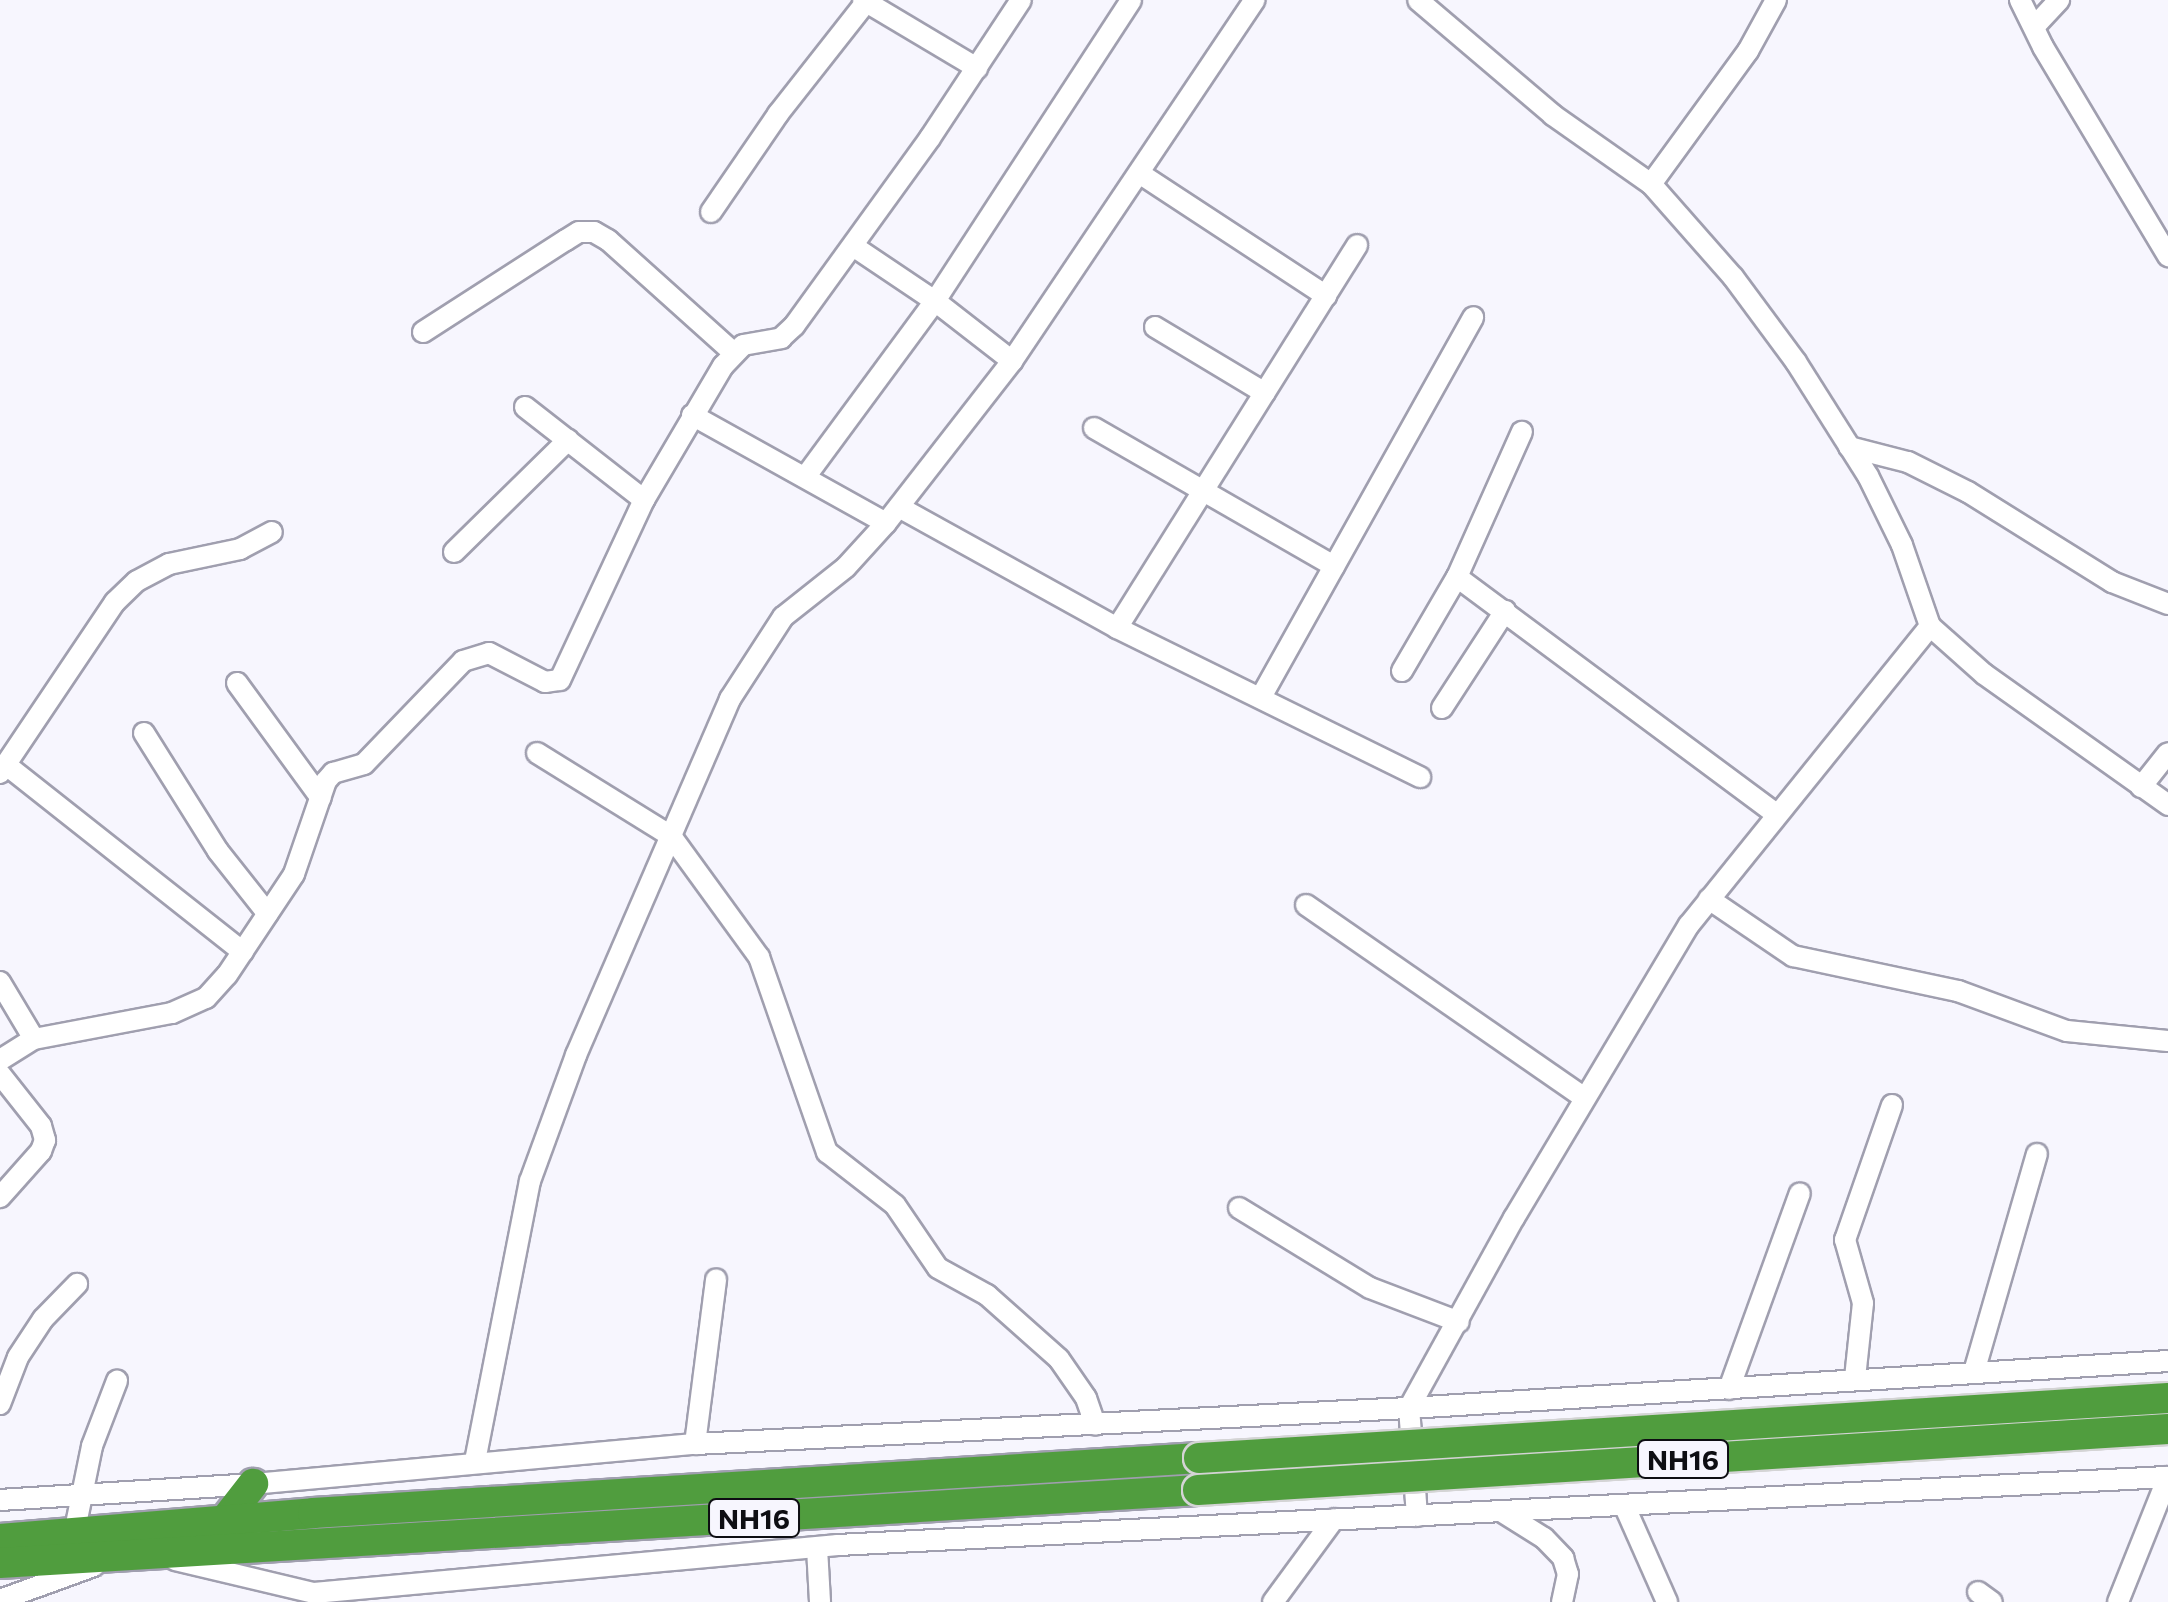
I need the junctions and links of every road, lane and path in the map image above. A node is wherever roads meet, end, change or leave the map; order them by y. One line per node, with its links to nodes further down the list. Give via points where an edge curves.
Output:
1 (1021, 0): 10 (street)
2 (1131, 0): 18 (street)
3 (1255, 0): 11 (street)
4 (1418, 0): 12 (street, via 1553,115)
5 (1776, 0): 12 (street, via 1748,51)
6 (2020, 0): 9 (street)
7 (2059, 0): 9 (street)
8 (865, 1): 10 (street); 13 (street)
9 (2034, 27): 16 (street)
10 (977, 68): 15 (street)
11 (1138, 174): 17 (street); 23 (street)
12 (1651, 184): 30 (street, via 1733,277)
13 (711, 212)
14 (1357, 245): 17 (street)
15 (853, 246): 18 (street); 22 (street, via 781,338)
16 (2168, 256)
17 (1326, 296): 24 (street)
18 (935, 301): 23 (street); 31 (street)
19 (1472, 317): 37 (street)
20 (1154, 328): 24 (street)
21 (422, 332): 22 (street, via 579,232 594,232)
22 (733, 352): 26 (street)
23 (1012, 362): 34 (street)
24 (1265, 393): 32 (street)
25 (525, 407): 29 (street)
26 (692, 415): 31 (street); 33 (street)
27 (1094, 428): 32 (street)
28 (1522, 432): 38 (street)
29 (568, 440): 33 (street); 36 (street)
30 (1850, 446): 39 (street, via 1908,462 2112,582); 41 (street, via 1902,546)
31 (806, 476): 34 (street)
32 (1202, 493): 37 (street); 42 (street)
33 (644, 500): 53 (street, via 560,680 545,682 490,652 462,662 364,764 332,773)
34 (892, 515): 42 (street); 56 (street, via 846,567 783,617 759,649)
35 (272, 532): 50 (street, via 240,549 169,564 137,581)
36 (454, 552)
37 (1334, 566): 45 (street)
38 (1457, 578): 40 (street); 43 (street)
39 (2168, 604)
40 (1505, 611): 46 (street); 55 (street)
41 (1930, 626): 52 (street, via 1984,674); 55 (street)
42 (1117, 628): 45 (street)
43 (1402, 671)
44 (237, 683): 53 (street)
45 (1261, 697): 51 (street)
46 (1442, 708)
47 (144, 733): 59 (street, via 218,851)
48 (2168, 753): 52 (street)
49 (538, 754): 56 (street)
50 (3, 768): 60 (street)
51 (1420, 777)
52 (2141, 787): 54 (street)
53 (321, 798): 59 (street, via 294,874)
54 (2168, 805)
55 (1777, 815): 57 (street)
56 (671, 836): 83 (street, via 760,957 827,1152 895,1205 938,1268 987,1294 1059,1359); 86 (street, via 576,1055 530,1181)
57 (1709, 899): 63 (street, via 1793,956 1958,991 2067,1031); 66 (street)
58 (1306, 905): 66 (street)
59 (268, 914): 60 (street)
60 (243, 952): 62 (street, via 206,998 172,1013)
61 (0, 982): 62 (street)
62 (34, 1038): 64 (street)
63 (2168, 1042)
64 (0, 1060)
65 (0, 1074): 70 (street, via 42,1126 45,1140)
66 (1585, 1098): 74 (street)
67 (1892, 1105): 77 (street, via 1844,1240 1863,1303)
68 (2038, 1154): 76 (street)
69 (1800, 1192): 79 (street)
70 (0, 1197)
71 (1239, 1208): 74 (street, via 1370,1288)
72 (716, 1279): 85 (street)
73 (78, 1284): 81 (street, via 42,1320)
74 (1459, 1322): 82 (street)
75 (2168, 1361): 76 (street)
76 (1974, 1372): 77 (street)
77 (1855, 1378): 79 (street)
78 (117, 1381): 89 (street, via 100,1418)
79 (1729, 1388): 82 (street)
80 (2168, 1398): 95 (highway, NH16, bridge)
81 (0, 1404)
82 (1409, 1408): 83 (street); 93 (street)
83 (1095, 1424): 85 (street)
84 (2168, 1429): 99 (highway, NH16, bridge)
85 (696, 1444): 86 (street)
86 (476, 1461): 88 (street)
87 (2168, 1478): 91 (street); 107 (street)
88 (253, 1484): 89 (street); 95 (highway)
89 (81, 1495): 90 (street); 96 (street)
90 (0, 1500)
91 (1625, 1507): 92 (street); 106 (street)
92 (1504, 1513): 93 (street); 105 (street, via 1563,1558 1568,1574)
93 (1417, 1516): 94 (street)
94 (1334, 1519): 98 (street); 104 (street)
95 (224, 1520): 96 (highway, NH16)
96 (74, 1534): 97 (highway, NH16)
97 (0, 1539)
98 (817, 1548): 99 (street, via 314,1593); 103 (street)
99 (154, 1555): 100 (highway, NH16)
100 (119, 1556): 101 (highway, NH16); 102 (street)
101 (0, 1562)
102 (0, 1600)
103 (820, 1602)
104 (1273, 1602)
105 (1562, 1602)
106 (1667, 1602)
107 (2118, 1602)

